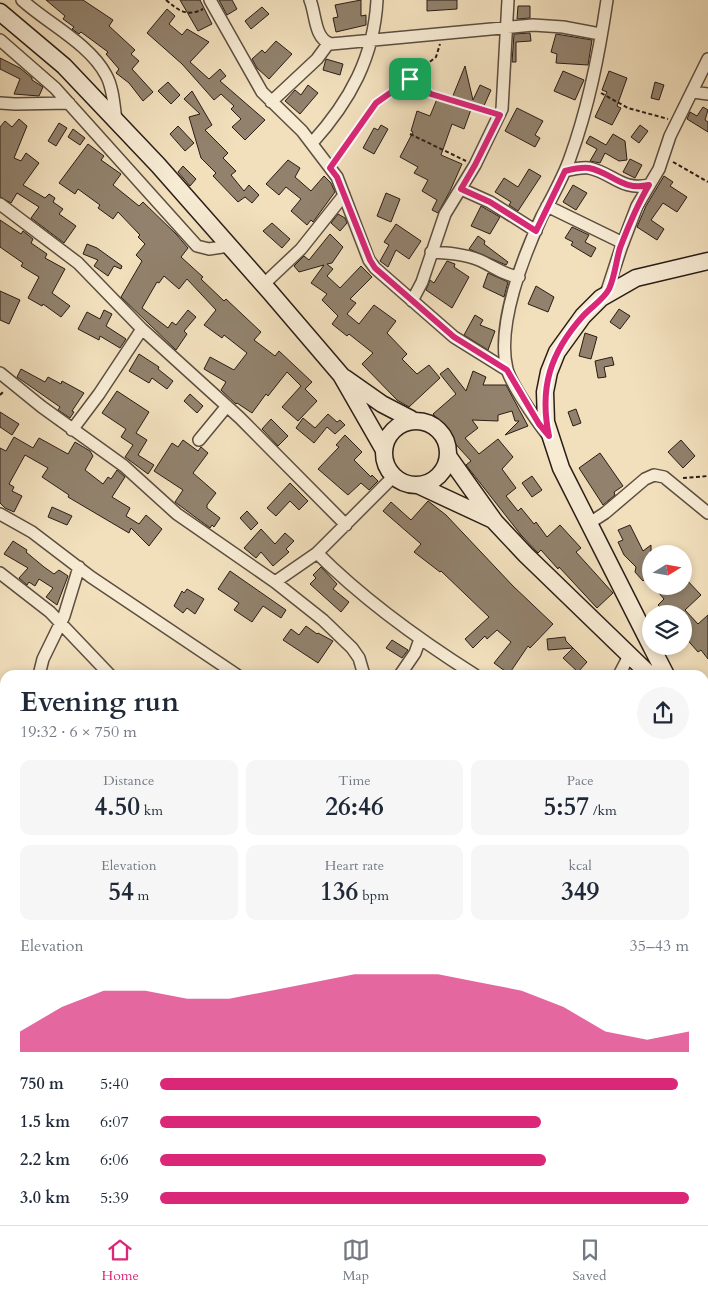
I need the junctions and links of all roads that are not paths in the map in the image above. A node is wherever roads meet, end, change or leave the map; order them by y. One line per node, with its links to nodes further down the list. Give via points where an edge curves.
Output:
1 (22, 0): 19 (street, via 75,41 107,75)
2 (310, 0): 12 (street, via 318,32)
3 (377, 0): 11 (street)
4 (508, 0): 8 (street)
5 (609, 1): 9 (street)
6 (211, 2): 18 (street)
7 (0, 12): 19 (main road, via 64,66)
8 (506, 27): 9 (street, via 563,27); 11 (street); 23 (street, via 500,115)
9 (600, 34): 21 (street, via 591,92)
10 (0, 40): 17 (street)
11 (372, 41): 12 (street); 20 (street, via 362,70 346,98)
12 (328, 44): 18 (street, via 317,59)
13 (708, 59): 14 (street)
14 (693, 92): 15 (street); 22 (street)
15 (708, 94)
16 (0, 102): 17 (street)
17 (69, 102): 29 (street, via 197,246 209,249)
18 (270, 102): 20 (street)
19 (116, 120): 29 (main road)
20 (312, 143): 24 (street)
21 (565, 171): 22 (street, via 589,168 621,184); 26 (street)
22 (649, 185): 28 (street)
23 (461, 189): 27 (street, via 490,202); 30 (street, via 445,214)
24 (344, 195): 33 (street, via 301,249); 35 (street, via 375,268)
25 (0, 204): 36 (street, via 78,263)
26 (547, 206): 27 (street); 28 (street)
27 (536, 231): 32 (street)
28 (623, 243): 34 (street)
29 (229, 246): 33 (main road)
30 (431, 252): 32 (street, via 466,256); 35 (street)
31 (708, 261): 34 (main road, via 636,278)
32 (519, 278): 37 (street, via 506,332)
33 (264, 284): 39 (main road)
34 (606, 294): 43 (main road, via 583,316 557,352 549,372 544,408)
35 (412, 301): 37 (street, via 454,337)
36 (142, 329): 40 (street); 42 (street)
37 (507, 370): 43 (street)
38 (0, 373): 42 (street)
39 (341, 375): 41 (main road, via 382,404); 45 (main road)
40 (227, 406): 44 (street); 53 (street)
41 (411, 419): 45 (main road, via 393,430); 46 (main road, via 426,422 438,430 446,442)
42 (72, 430): 57 (street, via 124,466 176,514)
43 (549, 436): 52 (main road)
44 (199, 440)
45 (384, 450): 47 (main road, via 386,464)
46 (448, 456): 48 (main road, via 439,476); 51 (main road)
47 (394, 477): 48 (main road, via 406,484); 53 (street)
48 (420, 486): 51 (main road)
49 (708, 513): 52 (street, via 659,475 650,477)
50 (0, 514): 55 (street, via 32,532)
51 (495, 522): 61 (main road)
52 (588, 524): 59 (main road)
53 (346, 525): 54 (street)
54 (317, 553): 57 (street); 60 (street, via 368,600)
55 (79, 568): 58 (street); 65 (street)
56 (0, 573): 58 (street)
57 (275, 582): 66 (street, via 324,620 352,648)
58 (60, 623): 63 (street); 64 (street)
59 (642, 629)
60 (420, 639): 67 (street); 68 (street)
61 (630, 654): 69 (street); 70 (main road)
62 (656, 655): 71 (main road)
63 (40, 670)
64 (105, 670)
65 (231, 670)
66 (363, 670)
67 (403, 670)
68 (467, 670)
69 (622, 670)
70 (645, 670)
71 (663, 670)

